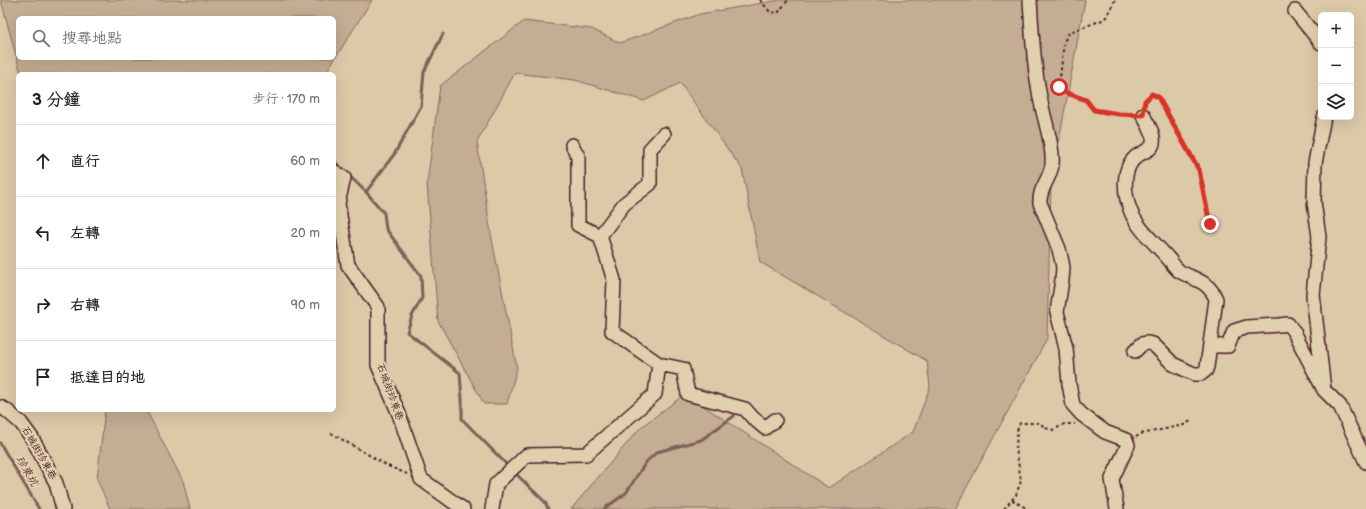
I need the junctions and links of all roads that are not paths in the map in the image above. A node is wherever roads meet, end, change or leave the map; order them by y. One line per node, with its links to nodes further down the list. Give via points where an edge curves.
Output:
1 (1030, 0): 20 (street, via 1034,64 1052,154 1052,169 1041,190 1040,203 1062,262 1057,312 1066,348 1068,384 1073,405 1081,414 1105,432 1126,440 1128,445 1112,479)
2 (1295, 11): 3 (street)
3 (1318, 39)
4 (1143, 115): 10 (street, via 1154,137 1153,144 1132,161 1126,173 1128,205 1142,229 1178,270 1208,286 1215,296)
5 (1323, 120): 13 (street, via 1315,163 1314,202 1319,237 1312,295)
6 (664, 134): 9 (street, via 650,149 650,184 624,204)
7 (572, 145): 9 (street, via 578,156 578,225)
8 (336, 172): 18 (street, 石城街珍東巷, via 344,178 338,203 348,265 378,306 378,365 399,414 421,479)
9 (600, 236): 12 (street, via 614,280 612,331)
10 (1211, 346): 11 (street, via 1206,370 1201,374 1194,374 1173,364 1153,344 1142,344); 13 (street, via 1228,346 1234,331 1247,327 1288,324)
11 (1135, 351)
12 (659, 364): 15 (street, via 683,369 688,394 745,409 765,428); 19 (street, via 655,394 586,454 527,455 496,484)
13 (1324, 390): 16 (street, via 1340,406)
14 (0, 407): 17 (street, 石城街珍東巷, via 21,422 32,438 56,483)
15 (775, 420)
16 (1366, 462)
17 (63, 509)
18 (463, 509)
19 (492, 509)
20 (1117, 509)

